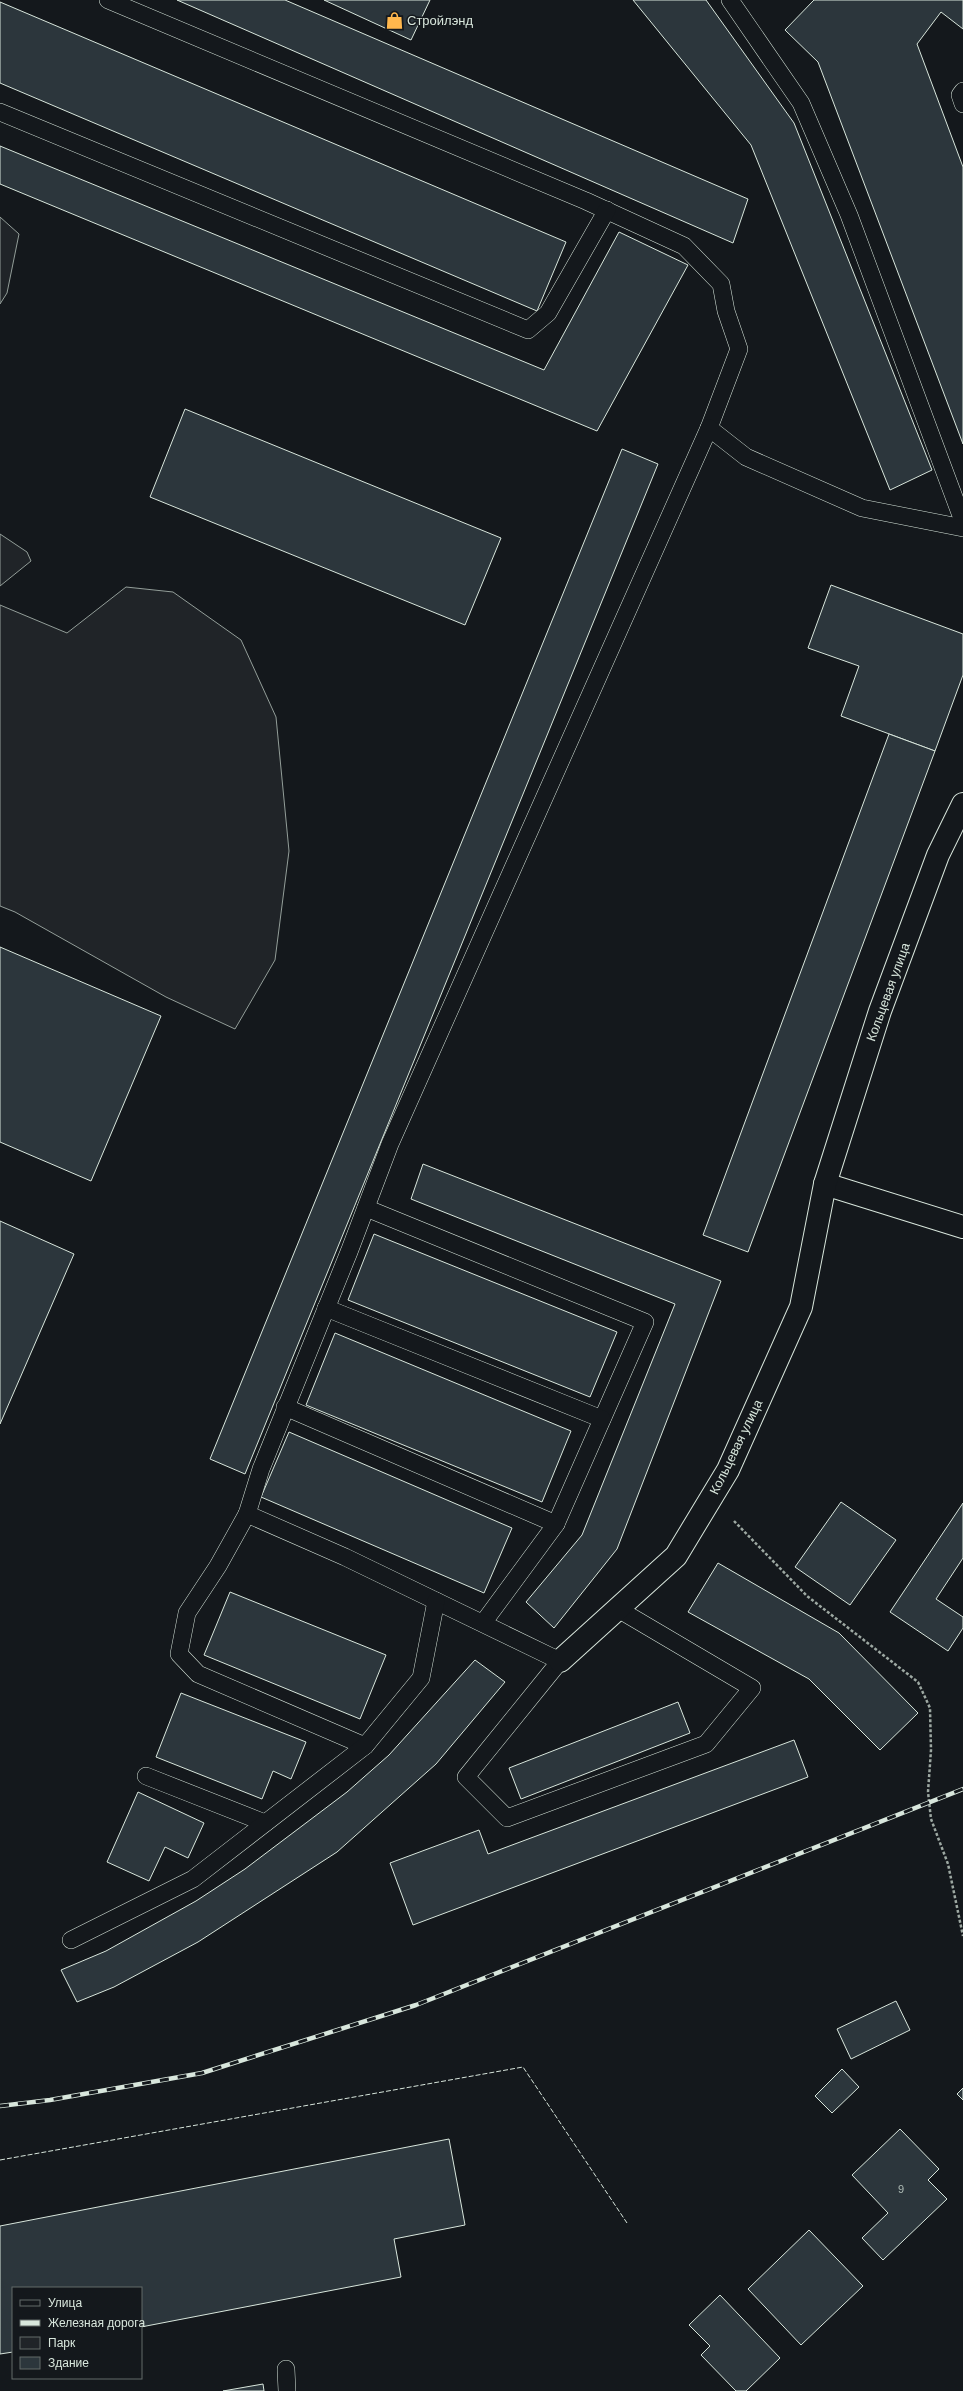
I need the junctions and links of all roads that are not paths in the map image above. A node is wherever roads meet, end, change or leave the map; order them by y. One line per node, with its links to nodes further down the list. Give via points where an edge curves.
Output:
1 (108, 0): 6 (lane)
2 (730, 0): 8 (lane, via 801,103 849,215)
3 (963, 91): 4 (lane, via 960,95)
4 (963, 104)
5 (0, 112): 6 (lane, via 528,330 548,313)
6 (607, 210): 7 (lane, via 684,246 721,284 726,311 739,349)
7 (709, 428): 9 (lane, via 746,457 862,508); 12 (lane, via 390,1144)
8 (963, 521)
9 (963, 528)
10 (963, 804): 11 (street, Кольцевая улица, via 938,855 880,1011)
11 (825, 1184): 13 (street); 20 (street, Кольцевая улица, via 801,1307 728,1470 676,1556)
12 (366, 1208): 14 (lane); 16 (lane, via 645,1322)
13 (963, 1227)
14 (326, 1308): 15 (lane); 16 (lane)
15 (285, 1408): 17 (lane, via 261,1469); 18 (lane)
16 (602, 1419): 18 (lane)
17 (247, 1514): 19 (lane); 23 (lane, via 218,1566 187,1613 179,1654 198,1674)
18 (556, 1524): 21 (lane)
19 (436, 1601): 21 (lane); 23 (lane, via 421,1678)
20 (618, 1609): 22 (street, Кольцевая улица); 22 (lane, via 752,1688 706,1744 507,1818 466,1777)
21 (483, 1623): 22 (lane)
22 (560, 1660)
23 (365, 1746): 25 (lane)
24 (146, 1776): 25 (lane)
25 (265, 1823): 26 (lane, via 193,1879)
26 (71, 1940)
27 (286, 2369): 28 (lane)
28 (287, 2391)

